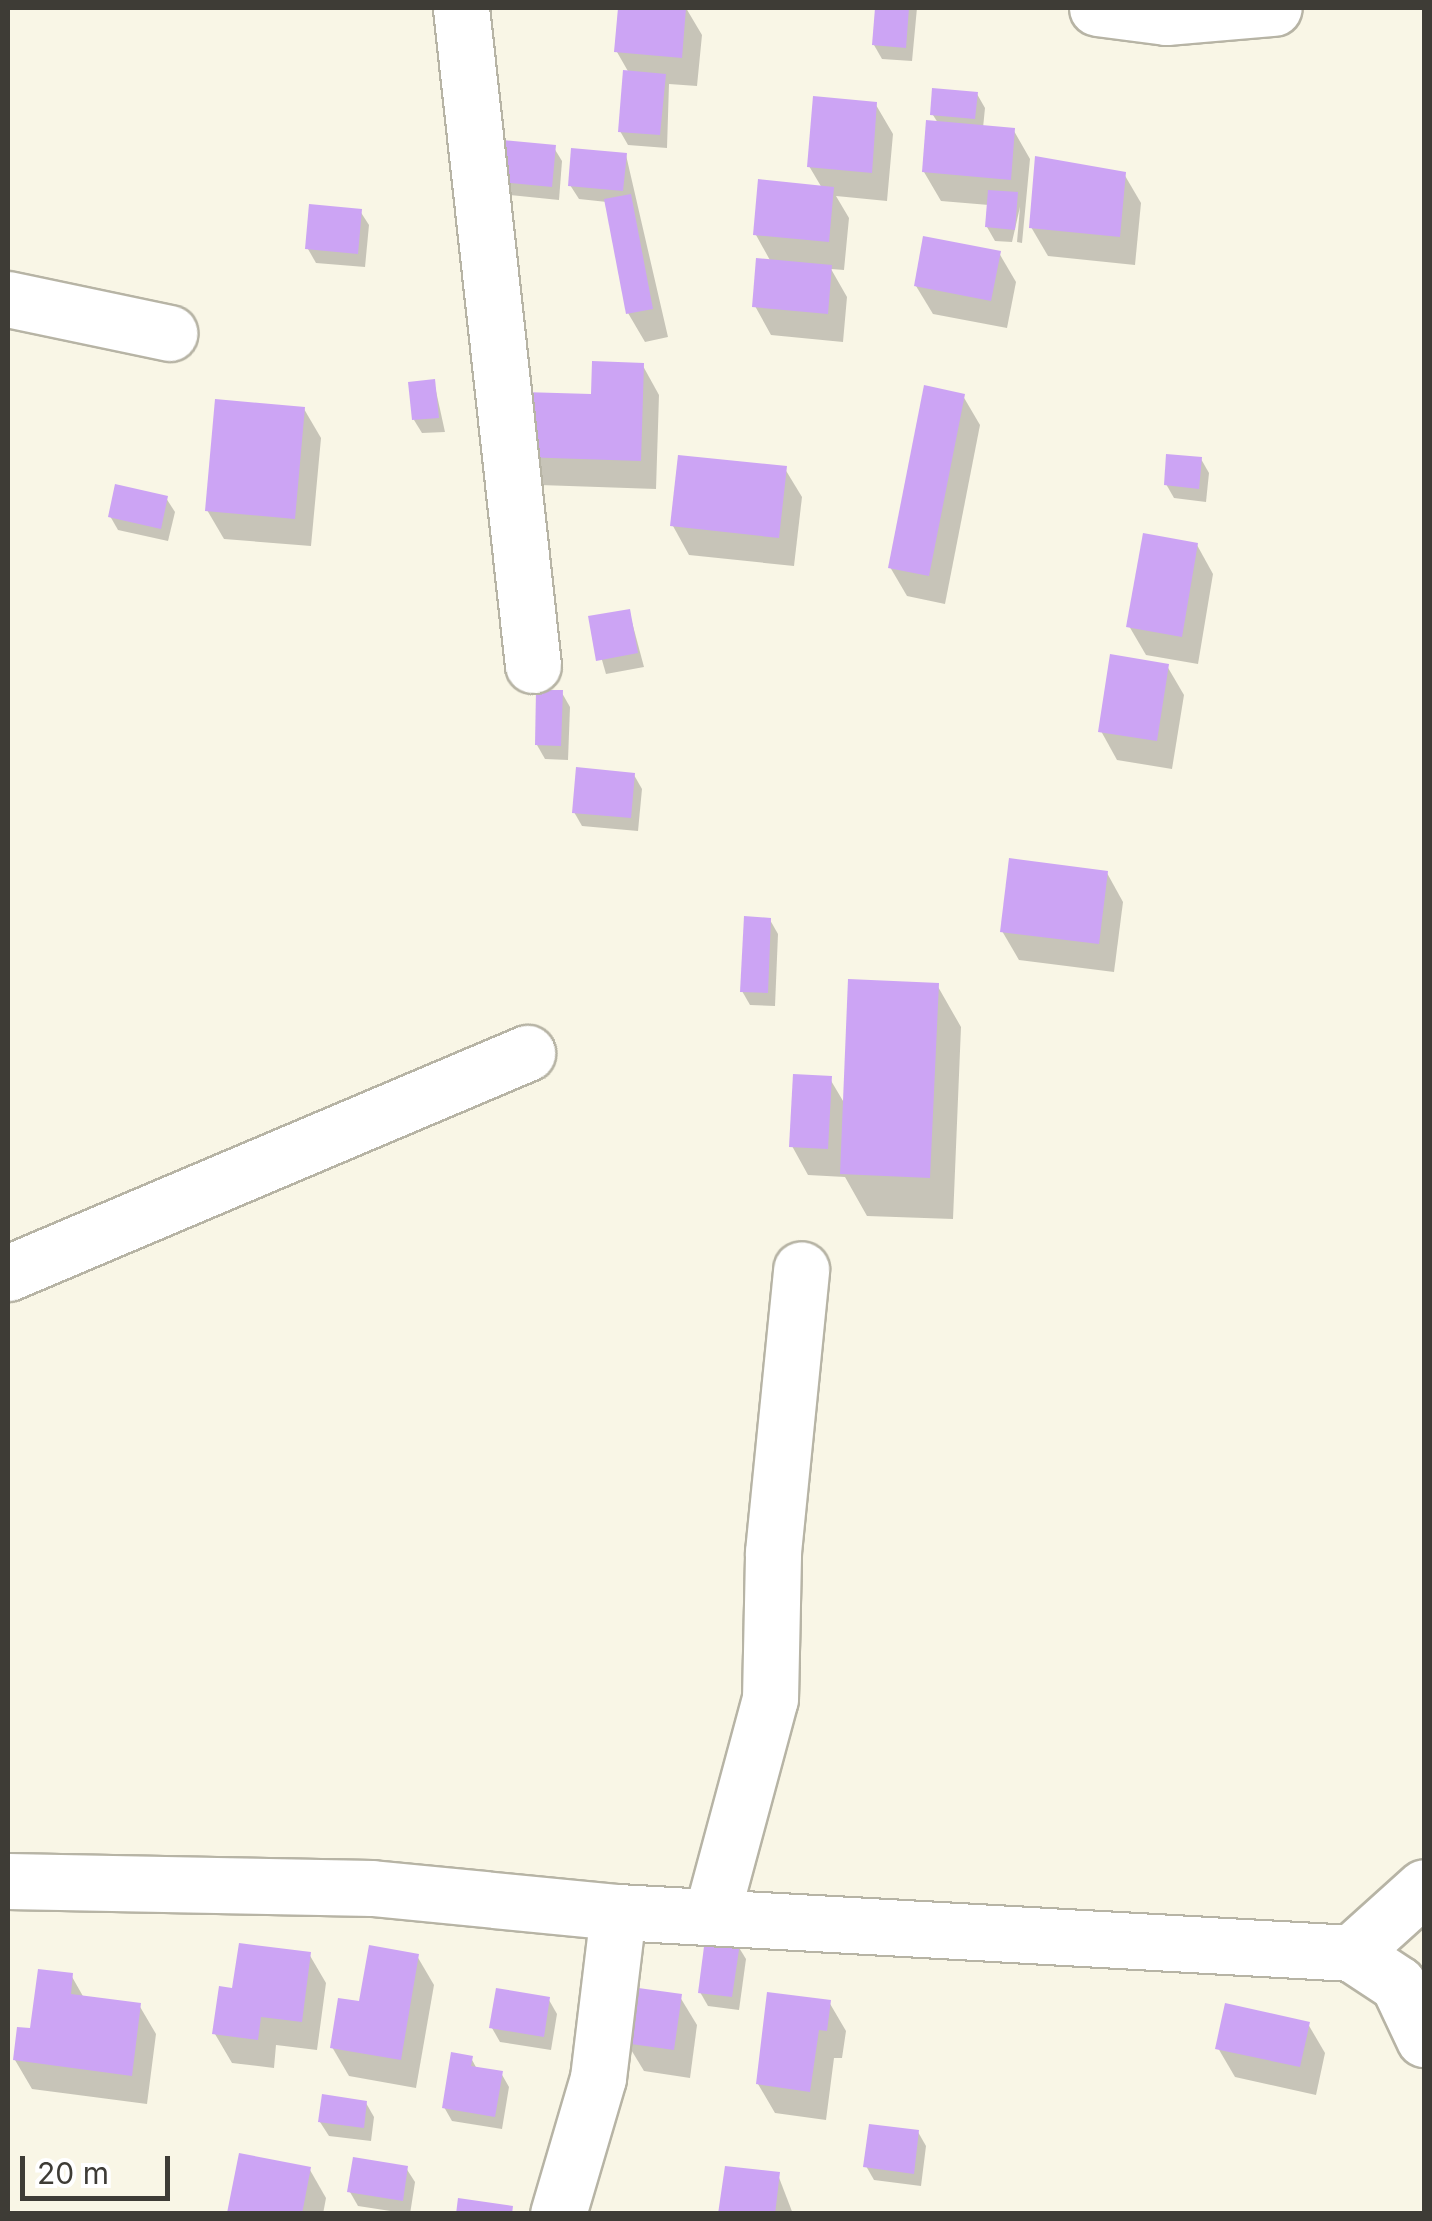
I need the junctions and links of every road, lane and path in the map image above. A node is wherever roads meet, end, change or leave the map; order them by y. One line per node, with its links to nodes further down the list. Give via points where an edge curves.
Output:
1 (461, 8): 6 (street)
2 (1097, 8): 3 (street, via 1166,18)
3 (1274, 8)
4 (8, 299): 5 (street)
5 (168, 334)
6 (532, 665)
7 (526, 1053): 9 (street)
8 (800, 1269): 13 (street, via 773,1552 770,1699)
9 (8, 1273)
10 (8, 1880): 12 (street, via 372,1888)
11 (1424, 1887): 14 (street)
12 (618, 1912): 13 (street); 16 (street, via 598,2078)
13 (711, 1917): 14 (street)
14 (1351, 1953): 15 (street, via 1398,1984)
15 (1424, 2039)
16 (558, 2214)

